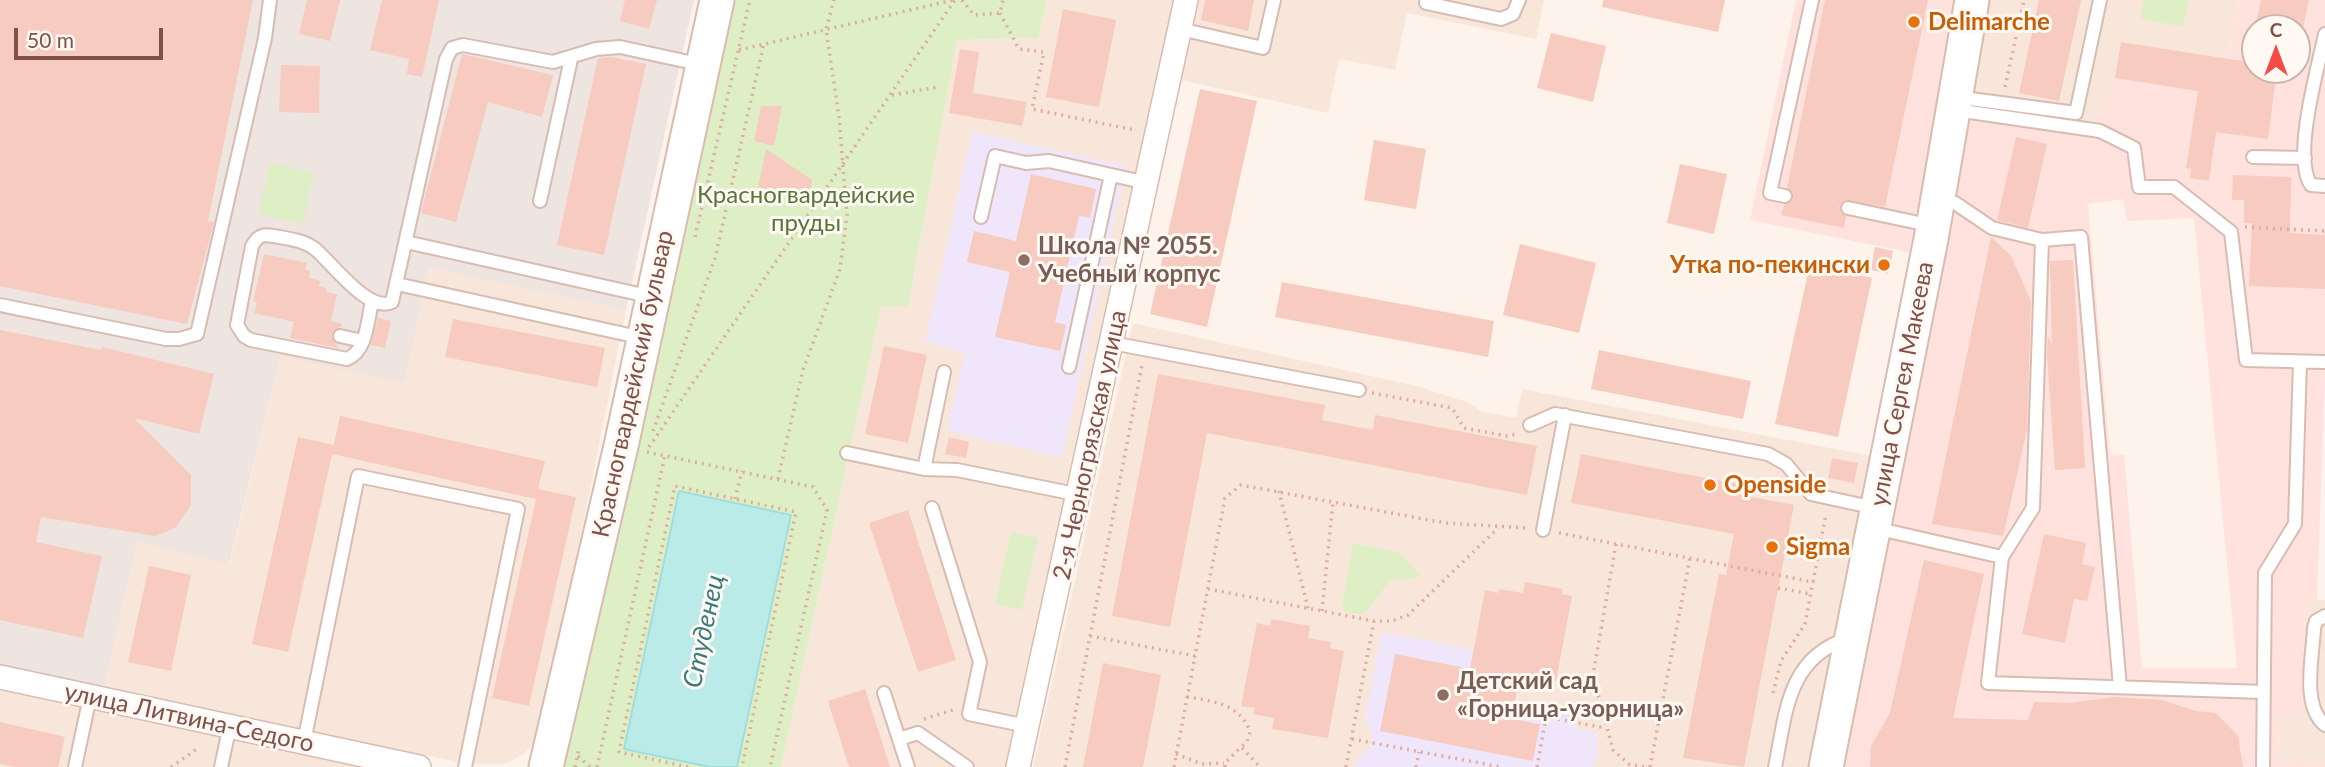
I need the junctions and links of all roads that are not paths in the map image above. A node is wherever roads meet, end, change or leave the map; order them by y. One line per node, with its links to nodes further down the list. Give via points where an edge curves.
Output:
1 (270, 0): 30 (lane, via 197,334 166,339)
2 (717, 0): 13 (street, Красногвардейский бульвар)
3 (1186, 0): 10 (street, 2-я Черногрязская улица)
4 (1274, 0): 10 (lane, via 1263,48)
5 (1519, 0): 9 (lane, via 1513,14 1501,19)
6 (1812, 0): 20 (lane, via 1770,193)
7 (1972, 0): 14 (street, улица Сергея Макеева)
8 (2100, 0): 14 (lane, via 2076,113 2002,103)
9 (1426, 3)
10 (1180, 29): 18 (street, 2-я Черногрязская улица)
11 (2325, 34): 16 (lane, via 2306,120)
12 (571, 59): 13 (lane, via 596,49 620,47); 21 (lane); 26 (lane, via 540,62 463,46 449,53)
13 (703, 65): 28 (street, Красногвардейский бульвар)
14 (1954, 103): 23 (street, улица Сергея Макеева); 35 (lane, via 2100,131 2134,148 2139,187 2174,187 2231,232 2246,360)
15 (2253, 157): 16 (lane)
16 (2305, 158): 19 (lane, via 2304,175 2311,185)
17 (1111, 175): 18 (lane); 24 (lane, via 1049,161 1026,163 995,156); 37 (lane)
18 (1147, 183): 34 (street, 2-я Черногрязская улица)
19 (2325, 186)
20 (1785, 196)
21 (540, 201)
22 (1848, 208): 23 (lane)
23 (1944, 214): 25 (lane); 46 (street, улица Сергея Макеева)
24 (981, 217)
25 (2042, 240): 48 (lane, via 2033,508); 52 (lane, via 2081,237)
26 (406, 242): 27 (lane); 28 (lane)
27 (397, 284): 29 (lane, via 389,304); 32 (lane)
28 (653, 297): 32 (street, Красногвардейский бульвар)
29 (372, 302): 33 (lane); 33 (lane, via 310,245 266,234 252,246 236,318 244,336 339,359 353,357)
30 (0, 305)
31 (340, 336): 33 (lane)
32 (644, 338): 65 (street, Красногвардейский бульвар)
33 (363, 341)
34 (1112, 343): 39 (lane); 44 (street, 2-я Черногрязская улица)
35 (2300, 362): 36 (lane); 53 (lane, via 2295,524 2265,573)
36 (2325, 362)
37 (1069, 367)
38 (944, 372): 43 (lane)
39 (1359, 390)
40 (1565, 415): 41 (lane, via 1547,415); 46 (lane, via 1775,456 1807,491); 47 (lane)
41 (1530, 425)
42 (847, 453): 43 (lane)
43 (924, 469): 44 (lane, via 957,470)
44 (1080, 495): 58 (street, 2-я Черногрязская улица)
45 (932, 508): 58 (lane, via 981,662 969,714)
46 (1876, 518): 48 (lane); 50 (street, улица Сергея Макеева)
47 (1543, 530)
48 (2002, 557): 52 (lane, via 1988,683)
49 (2325, 616): 57 (lane, via 2314,628 2312,700 2314,712)
50 (1853, 637): 69 (lane, via 1816,653 1793,686); 70 (street, улица Сергея Макеева)
51 (0, 677): 55 (street, улица Литвина-Седого)
52 (2120, 687): 53 (lane)
53 (2264, 692): 71 (lane)
54 (884, 693): 59 (lane)
55 (90, 697): 56 (street, улица Литвина-Седого); 61 (lane)
56 (230, 725): 60 (street, улица Литвина-Седого); 62 (lane)
57 (2325, 725)
58 (1027, 726): 68 (street, 2-я Черногрязская улица)
59 (897, 734): 66 (lane); 67 (lane, via 918,733)
60 (304, 742): 63 (street, улица Литвина-Седого); 64 (lane, via 358,476 518,509)
61 (75, 767)
62 (221, 767)
63 (419, 767)
64 (465, 767)
65 (546, 767)
66 (908, 767)
67 (967, 767)
68 (1018, 767)
69 (1775, 767)
70 (1826, 767)
71 (2263, 767)

